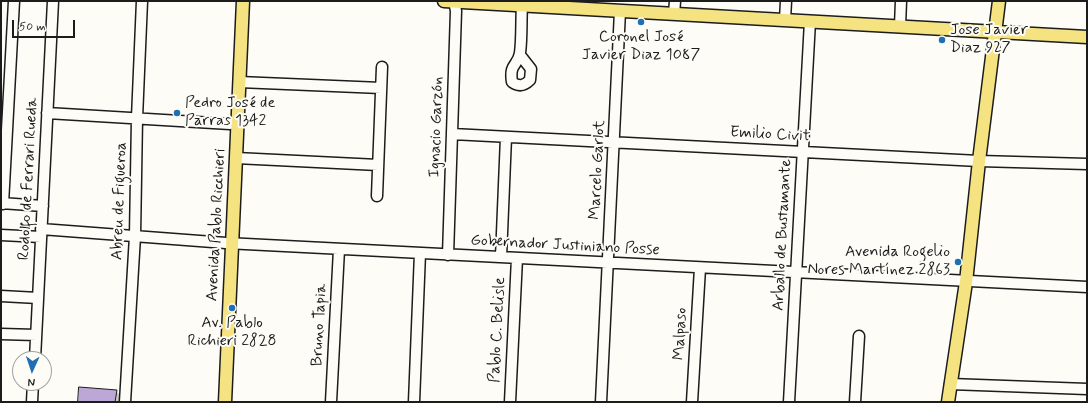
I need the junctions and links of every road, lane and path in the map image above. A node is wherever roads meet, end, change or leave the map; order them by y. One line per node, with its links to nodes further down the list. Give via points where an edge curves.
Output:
1 (14, 1): 21 (street)
2 (53, 1): 25 (street, Rodolfo de Ferrari Rueda)
3 (142, 1): 26 (street, Abreu de Figueroa)
4 (236, 1): 27 (main road, Avenida Pablo Ricchieri)
5 (243, 1): 23 (main road, Avenida Pablo Ricchieri)
6 (450, 1): 12 (main road); 29 (street, Ignacio Garzón, via 456,11)
7 (675, 1): 14 (street)
8 (786, 1): 15 (street)
9 (901, 1): 17 (street)
10 (999, 1): 18 (main road)
11 (570, 4): 12 (main road); 13 (main road)
12 (522, 5): 20 (street)
13 (620, 11): 14 (main road); 31 (street, Marcelo Garlot)
14 (674, 14): 15 (main road)
15 (785, 20): 16 (main road)
16 (810, 21): 17 (main road); 32 (street, Arballo de Bustamante)
17 (900, 26): 18 (main road)
18 (995, 32): 19 (main road); 34 (main road)
19 (1087, 37)
20 (520, 54)
21 (6, 59): 28 (street)
22 (382, 67): 24 (street)
23 (239, 82): 24 (street); 33 (main road, Avenida Pablo Ricchieri)
24 (381, 88): 36 (street)
25 (47, 113): 26 (street); 39 (street, Rodolfo de Ferrari Rueda)
26 (137, 118): 27 (street); 42 (street, Abreu de Figueroa)
27 (230, 124): 43 (main road, Avenida Pablo Ricchieri)
28 (4, 129): 38 (street)
29 (452, 134): 30 (street, Emilio Civit); 46 (street, Ignacio Garzón)
30 (506, 137): 31 (street, Emilio Civit); 47 (street, Pablo C. Belisle)
31 (615, 142): 32 (street, Emilio Civit); 49 (street, Marcelo Garlot)
32 (803, 151): 34 (street, Emilio Civit); 51 (street, Arballo de Bustamante)
33 (236, 158): 36 (street); 43 (main road, Avenida Pablo Ricchieri)
34 (979, 161): 35 (street, Emilio Civit); 52 (main road)
35 (1087, 164)
36 (378, 165): 37 (street)
37 (377, 196)
38 (2, 204): 39 (street)
39 (43, 206): 40 (street, Rodolfo de Ferrari Rueda)
40 (41, 233): 41 (street, Gobernador Justiniano Posse); 42 (street, Gobernador Justiniano Posse); 55 (street, Rodolfo de Ferrari Rueda)
41 (1, 235)
42 (135, 236): 43 (street, Gobernador Justiniano Posse); 64 (street, Abreu de Figueroa)
43 (229, 243): 44 (street, Gobernador Justiniano Posse); 65 (main road, Avenida Pablo Ricchieri); 66 (main road, Avenida Pablo Ricchieri)
44 (339, 249): 45 (street, Gobernador Justiniano Posse); 67 (street, Bruno Tapia)
45 (420, 253): 46 (street, Gobernador Justiniano Posse); 68 (street)
46 (448, 255): 47 (street, Gobernador Justiniano Posse)
47 (501, 257): 48 (street, Gobernador Justiniano Posse)
48 (517, 258): 49 (street, Gobernador Justiniano Posse); 69 (street, Pablo C. Belisle)
49 (608, 263): 50 (street, Gobernador Justiniano Posse); 70 (street, Marcelo Garlot)
50 (700, 268): 51 (street, Gobernador Justiniano Posse); 71 (street, Malpaso)
51 (796, 273): 52 (street, Gobernador Justiniano Posse); 72 (street, Arballo de Bustamante)
52 (966, 282): 53 (street, Gobernador Justiniano Posse); 60 (main road)
53 (1087, 287)
54 (1, 296): 55 (street)
55 (38, 298): 57 (street, Rodolfo de Ferrari Rueda)
56 (1, 334): 57 (street)
57 (36, 335): 59 (street, Rodolfo de Ferrari Rueda)
58 (859, 336): 73 (street)
59 (35, 351)
60 (950, 384): 61 (street); 74 (main road)
61 (1087, 389)
62 (33, 391): 63 (street)
63 (32, 402)
64 (126, 402)
65 (219, 402)
66 (225, 402)
67 (331, 402)
68 (414, 402)
69 (510, 402)
70 (601, 402)
71 (692, 402)
72 (789, 402)
73 (855, 402)
74 (948, 402)

